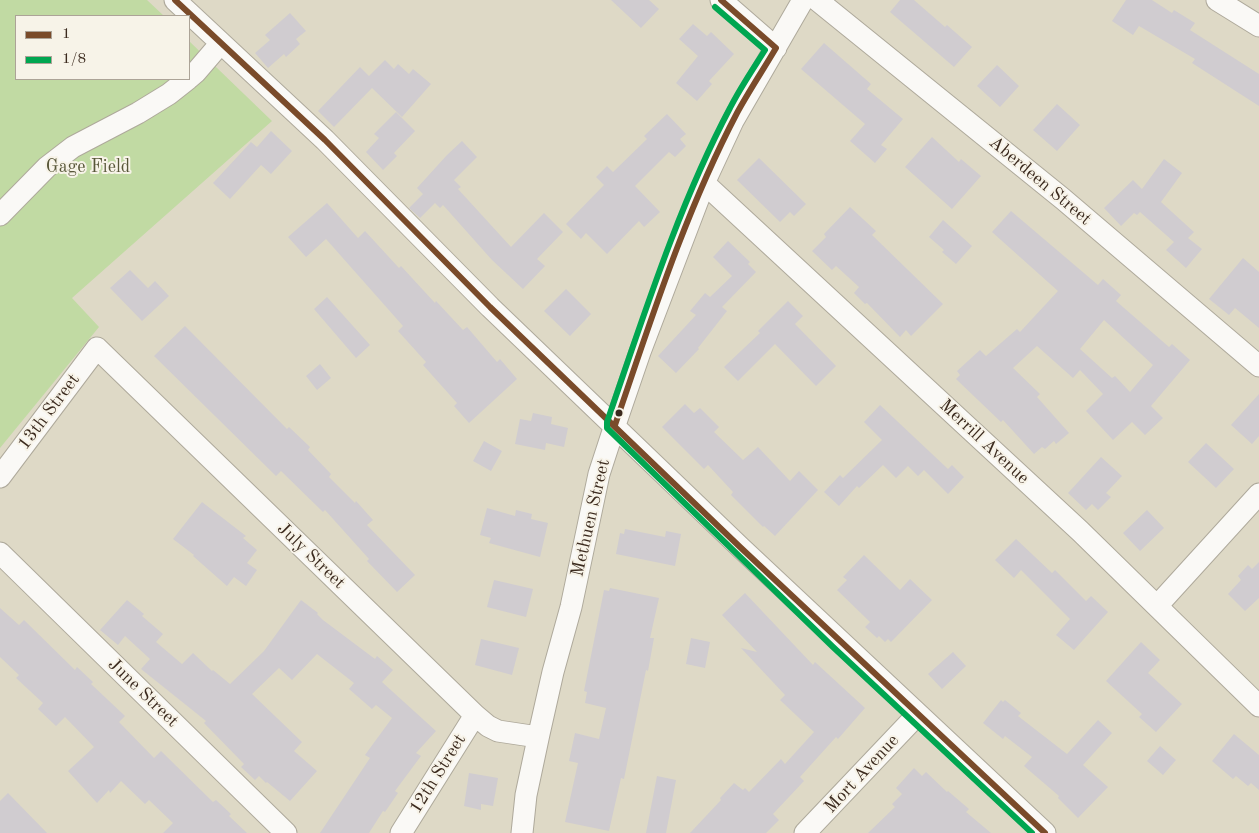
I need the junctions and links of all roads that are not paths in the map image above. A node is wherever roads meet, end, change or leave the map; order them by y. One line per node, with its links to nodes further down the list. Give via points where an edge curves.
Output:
1 (175, 0): 7 (street)
2 (721, 0): 8 (street)
3 (803, 0): 8 (street, Methuen Street)
4 (817, 0): 14 (street, Aberdeen Street, via 1063,199)
5 (1217, 0): 6 (street)
6 (1259, 26)
7 (220, 44): 9 (street); 15 (street, via 325,140 490,307)
8 (776, 48): 11 (street, Methuen Street, via 733,121)
9 (190, 76)
10 (186, 80): 12 (street, via 138,113 73,147 47,167)
11 (704, 184): 15 (street, Methuen Street); 19 (street, Merrill Avenue)
12 (0, 215)
13 (97, 348): 16 (street, 13th Street); 22 (street, July Street)
14 (1259, 366)
15 (615, 425): 21 (street); 23 (street, Methuen Street, via 599,474 571,607)
16 (0, 477)
17 (1259, 494): 19 (street)
18 (0, 553): 24 (street, June Street)
19 (1157, 606): 20 (street, Merrill Avenue)
20 (1259, 706)
21 (918, 714): 27 (street, Mort Avenue); 28 (street)
22 (475, 715): 23 (street, July Street, via 498,731); 25 (street, 12th Street)
23 (538, 737): 26 (street, Methuen Street)
24 (286, 833)
25 (401, 833)
26 (522, 833)
27 (805, 833)
28 (1045, 833)

